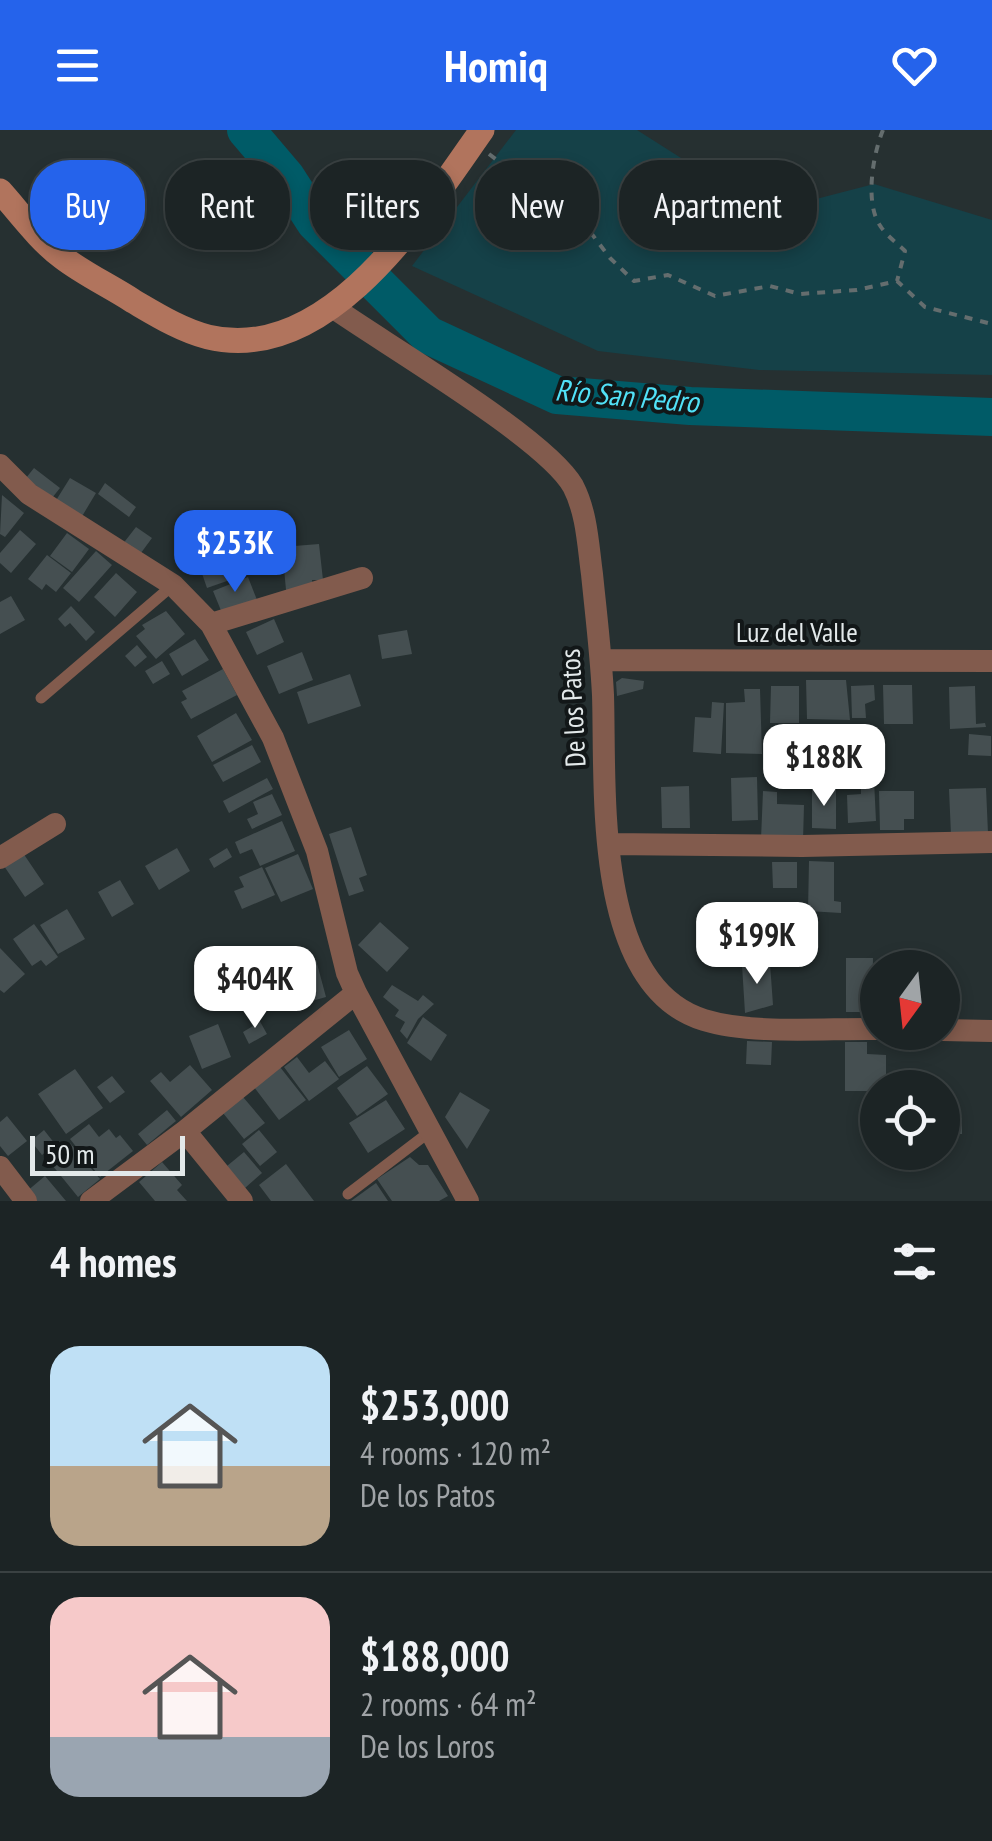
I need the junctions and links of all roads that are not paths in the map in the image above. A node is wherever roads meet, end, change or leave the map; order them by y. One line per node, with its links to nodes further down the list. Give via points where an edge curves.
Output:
1 (478, 136): 3 (street, via 411,231)
2 (0, 190): 3 (street, via 60,256 172,324 210,337 276,336)
3 (340, 299): 8 (street, De los Patos, via 570,482 582,506)
4 (0, 464): 6 (street, via 30,494)
5 (362, 578): 7 (street)
6 (173, 585): 7 (street); 10 (lane)
7 (211, 624): 15 (street, via 273,738 317,851)
8 (601, 660): 9 (street, Luz del Valle); 13 (street, De los Patos)
9 (992, 662)
10 (42, 698)
11 (55, 824): 14 (street)
12 (992, 842): 13 (street)
13 (608, 844): 16 (street, De los Patos, via 619,914 642,973 670,1002 702,1020 739,1026)
14 (0, 858)
15 (356, 993): 19 (street); 20 (street)
16 (860, 1029)
17 (960, 1030): 18 (street)
18 (992, 1030)
19 (432, 1130): 22 (lane); 26 (street)
20 (185, 1132): 24 (street); 25 (street)
21 (0, 1167): 23 (street)
22 (348, 1194)
23 (26, 1201)
24 (92, 1201)
25 (242, 1201)
26 (468, 1201)

